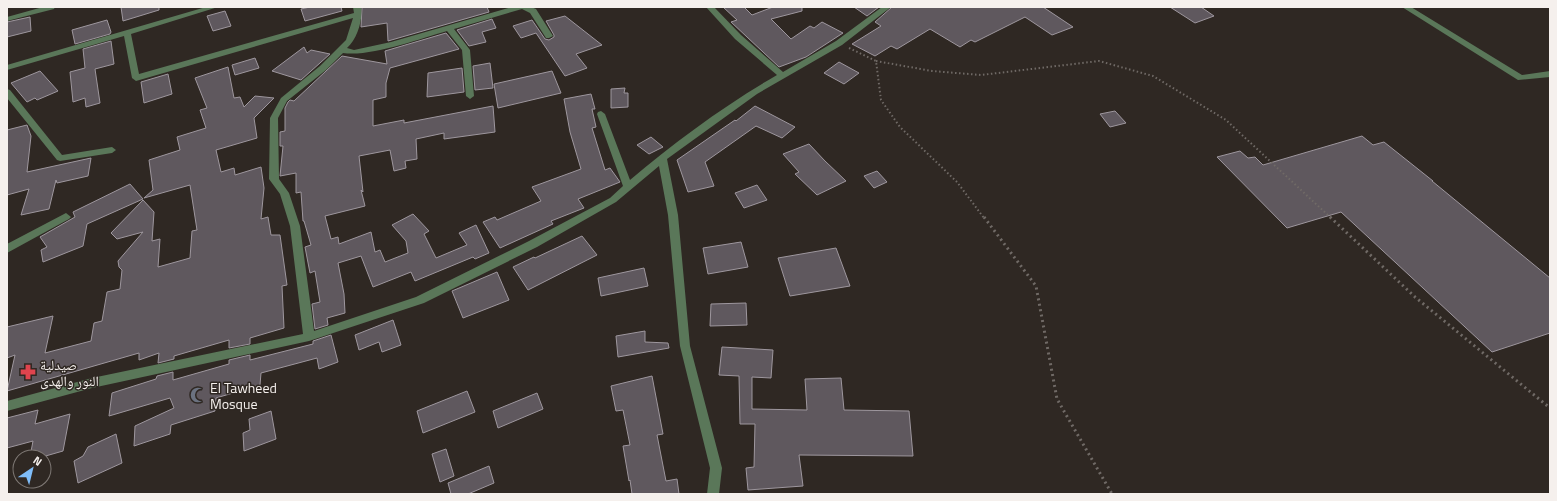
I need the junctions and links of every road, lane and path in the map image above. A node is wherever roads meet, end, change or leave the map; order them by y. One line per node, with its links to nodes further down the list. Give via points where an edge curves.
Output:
1 (51, 7): 9 (street)
2 (214, 7): 11 (street)
3 (520, 7): 10 (street)
4 (525, 7): 12 (street, via 533,11)
5 (710, 7): 18 (street, via 738,37)
6 (887, 7): 13 (street)
7 (1406, 7): 17 (street, via 1521,78)
8 (357, 10): 11 (street, via 136,78); 14 (street, via 350,41)
9 (7, 19)
10 (449, 28): 14 (street, via 362,51); 20 (street, via 466,50)
11 (127, 33): 16 (street)
12 (549, 36)
13 (840, 43): 15 (path); 18 (street)
14 (342, 50): 27 (street, via 292,92 284,100 274,118 274,179 284,193 294,226)
15 (876, 61): 29 (path, via 932,71 981,75 1099,60 1152,76 1226,120 1415,297); 31 (path, via 881,100 900,127 957,182 1036,286 1057,399)
16 (7, 68)
17 (1550, 74)
18 (783, 76): 23 (street, via 754,92)
19 (7, 92): 22 (street, via 60,158)
20 (470, 96)
21 (601, 114): 24 (street)
22 (112, 150)
23 (662, 158): 24 (street); 30 (street, via 673,215 685,346 716,468)
24 (628, 188): 27 (street, via 613,200 533,244 420,300)
25 (66, 217): 26 (street)
26 (7, 249)
27 (309, 336): 28 (street, via 92,383)
28 (7, 406)
29 (1550, 408)
30 (713, 494)
31 (1112, 494)

